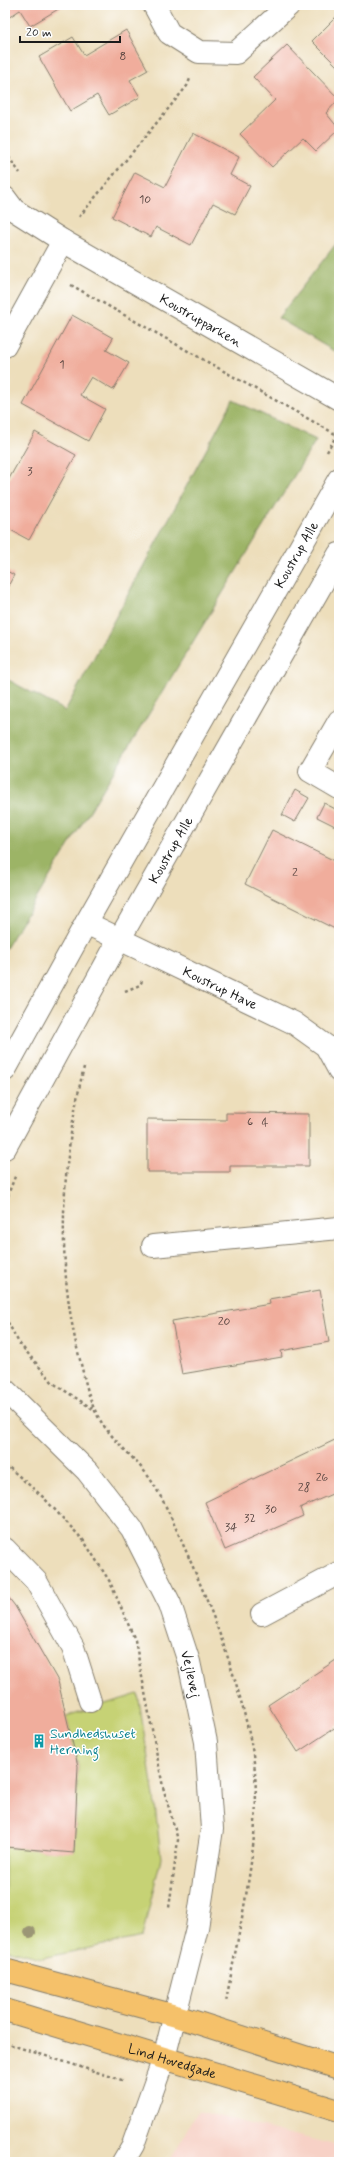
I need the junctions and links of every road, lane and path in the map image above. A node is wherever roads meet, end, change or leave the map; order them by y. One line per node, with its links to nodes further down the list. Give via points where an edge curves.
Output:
1 (154, 5): 3 (street, via 169,33)
2 (289, 5): 3 (street, via 236,53)
3 (199, 52): 5 (path, via 187,86 77,219)
4 (5, 198): 5 (street, Koustrupparken, via 14,210)
5 (63, 241): 6 (street); 8 (street, Koustrupparken)
6 (47, 272): 7 (street); 9 (path)
7 (5, 346)
8 (339, 399)
9 (337, 435)
10 (339, 479): 14 (street, Koustrup Alle)
11 (339, 554): 15 (street, Koustrup Alle)
12 (339, 721): 13 (street, via 310,771)
13 (339, 788)
14 (86, 923): 15 (street, Koustrup Have); 19 (street, Koustrup Alle)
15 (119, 940): 16 (street, Koustrup Have); 21 (street, Koustrup Alle)
16 (155, 958): 17 (path, via 140,985); 20 (street, Koustrup Have, via 294,1023 326,1046)
17 (123, 991)
18 (85, 1062): 28 (path, via 68,1142 62,1232 70,1323 88,1391)
19 (5, 1070)
20 (339, 1070)
21 (5, 1148)
22 (9, 1178): 23 (path)
23 (14, 1180)
24 (339, 1228): 25 (street)
25 (153, 1246)
26 (5, 1317): 28 (path, via 18,1343 53,1383)
27 (5, 1390): 37 (street, Vejlevej, via 87,1471 132,1529 170,1604 189,1662 206,1742 212,1829 197,1928)
28 (96, 1411): 38 (path, via 101,1421 153,1483 167,1509 210,1604 233,1673 251,1740 257,1800 250,1865)
29 (5, 1464): 34 (path, via 43,1497 84,1541 110,1582 135,1640 163,1787 178,1840)
30 (5, 1549): 33 (street, via 36,1581 73,1647)
31 (339, 1573): 32 (street)
32 (262, 1614)
33 (90, 1701)
34 (168, 1911)
35 (5, 1970): 37 (main road)
36 (5, 2010): 40 (main road, Lind Hovedgade)
37 (176, 2016): 38 (main road); 41 (street, Vejlevej)
38 (221, 2030): 42 (main road)
39 (5, 2043): 43 (path)
40 (133, 2049): 41 (main road, Lind Hovedgade); 43 (path)
41 (164, 2058): 44 (street, Vejlevej); 45 (main road, Lind Hovedgade)
42 (339, 2068)
43 (122, 2080): 44 (path)
44 (152, 2090): 46 (street, Vejlevej)
45 (339, 2111)
46 (123, 2162)

